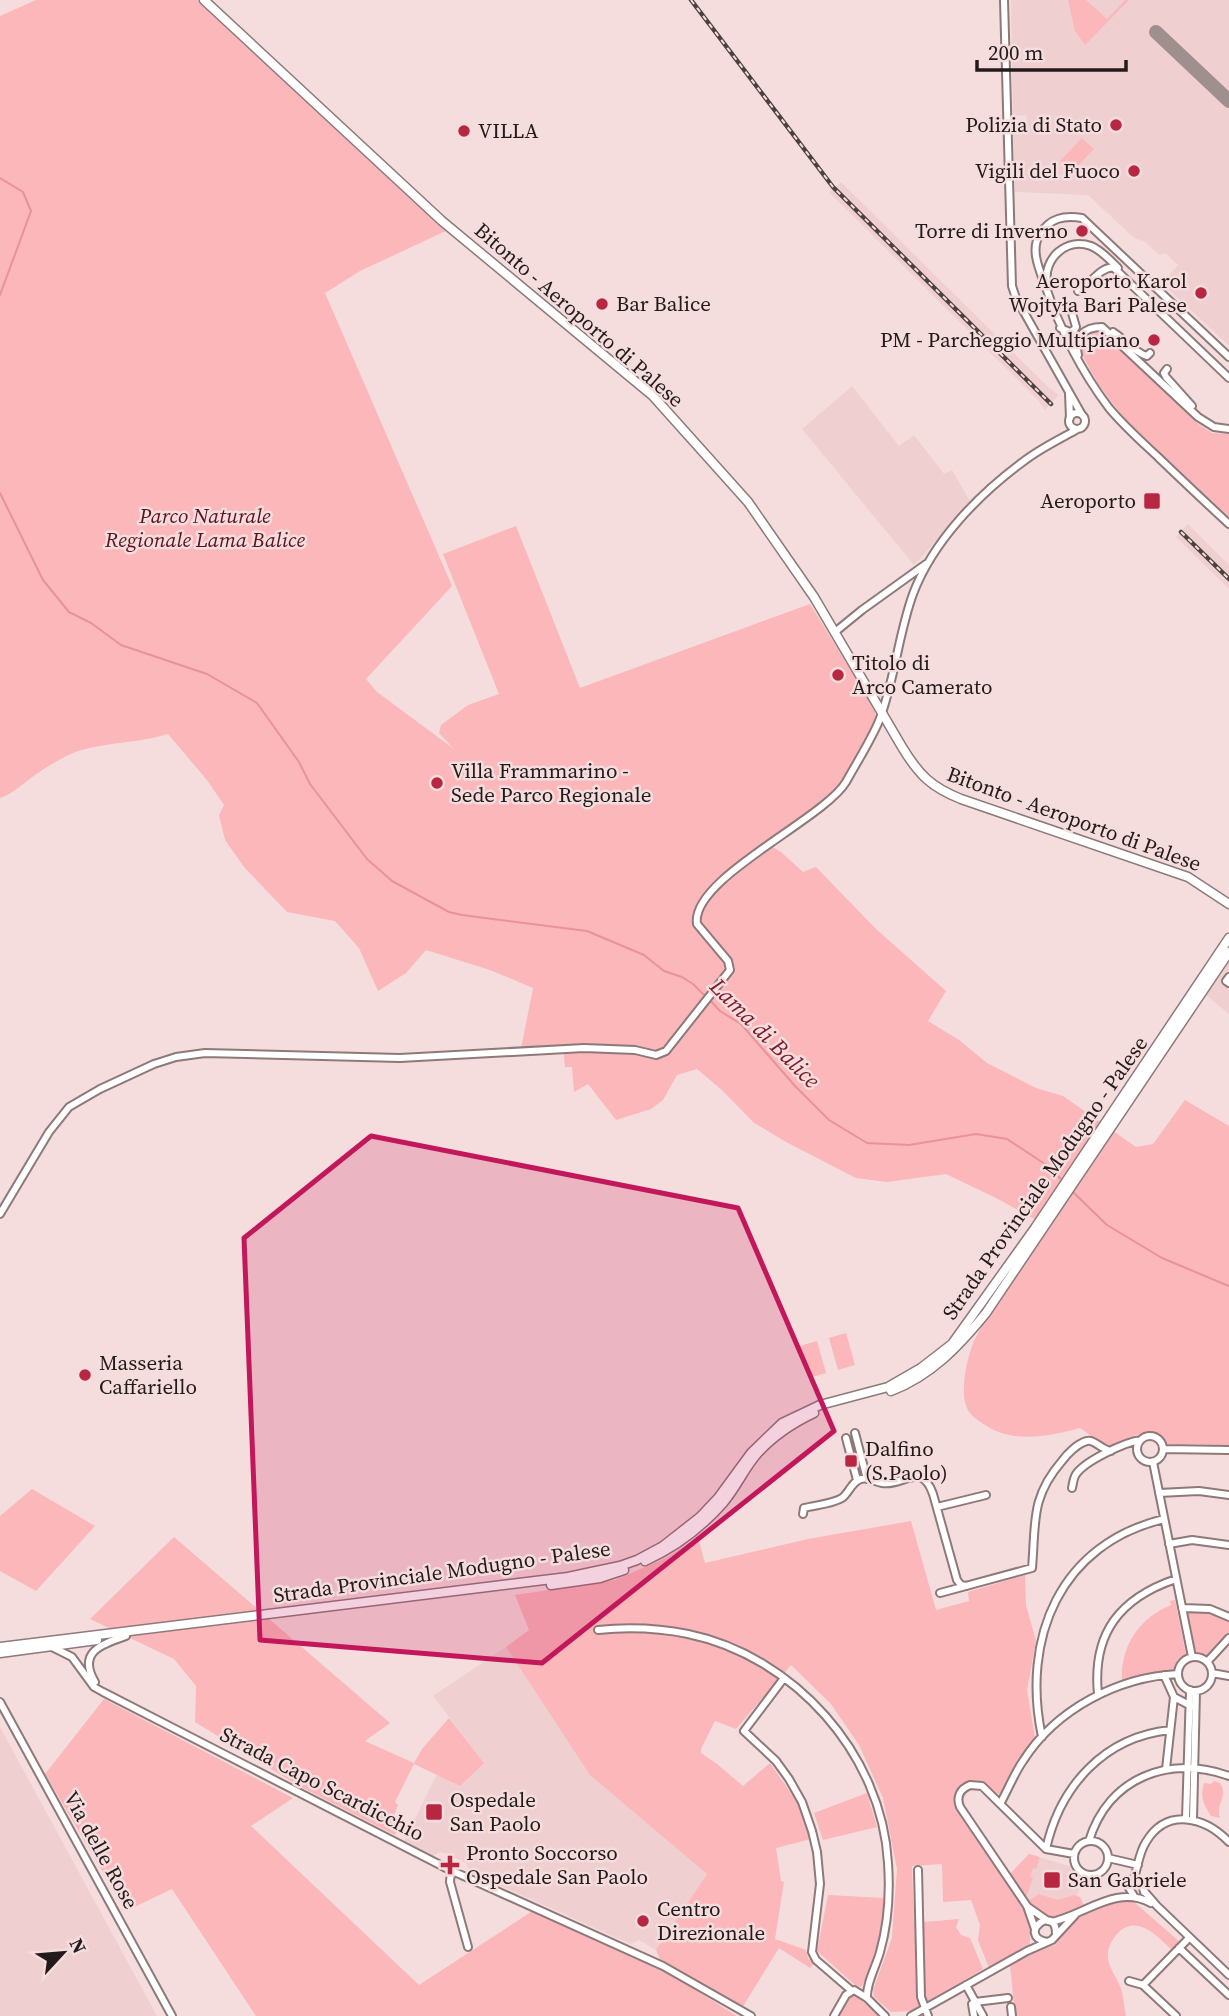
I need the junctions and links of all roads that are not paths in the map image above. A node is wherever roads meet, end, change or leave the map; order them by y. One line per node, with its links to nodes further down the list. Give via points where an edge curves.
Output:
1 (204, 0): 23 (main road, Bitonto - Aeroporto di Palese, via 442,221 653,396 748,502)
2 (1004, 0): 14 (street, via 1012,286)
3 (1136, 286): 5 (street, via 1105,256 1077,244 1055,254 1047,269)
4 (1078, 291): 13 (street, via 1102,270 1113,267)
5 (1054, 312): 7 (street); 10 (street, via 1035,251 1037,237 1062,217 1082,218)
6 (1072, 313): 7 (street, via 1074,330)
7 (1060, 328): 11 (street)
8 (1106, 329): 9 (street, via 1142,355); 11 (street, via 1082,332 1076,346); 17 (street)
9 (1150, 353)
10 (1229, 357)
11 (1081, 364): 21 (street, via 1110,410)
12 (1167, 369): 17 (street, via 1166,377)
13 (1229, 378)
14 (1068, 389): 15 (street); 16 (street)
15 (1082, 415): 16 (street, via 1075,413); 18 (street, via 1085,423)
16 (1069, 420): 18 (street); 20 (street)
17 (1207, 423): 19 (street)
18 (1078, 429): 20 (street)
19 (1229, 429)
20 (1060, 438): 22 (street, via 984,495)
21 (1229, 524)
22 (927, 563): 23 (street); 24 (street, via 912,597)
23 (835, 632): 24 (main road, Bitonto - Aeroporto di Palese)
24 (882, 712): 25 (main road, Bitonto - Aeroporto di Palese, via 916,770 939,789 1188,877); 31 (street, via 839,793 740,866 698,909 698,927 730,970 666,1051 656,1055 584,1048 400,1058 205,1053 176,1057 116,1081 69,1107)
25 (1229, 904)
26 (1229, 938): 30 (main road, Strada Provinciale Modugno - Palese)
27 (1229, 952): 30 (main road, Strada Provinciale Modugno - Palese)
28 (1229, 977): 29 (street)
29 (1229, 984)
30 (1101, 1136): 32 (main road, Strada Provinciale Modugno - Palese)
31 (0, 1214)
32 (1038, 1230): 57 (main road, Strada Provinciale Modugno - Palese, via 986,1313 942,1361 901,1387 824,1409 788,1427 756,1455 706,1521 667,1551 642,1563 574,1582); 60 (main road, Strada Provinciale Modugno - Palese, via 936,1358 888,1387 820,1405 782,1423 751,1453 700,1517 637,1560 534,1582)
33 (855, 1433): 40 (street)
34 (846, 1438): 41 (street)
35 (1140, 1440): 36 (street, via 1152,1437); 38 (street); 39 (street, via 1138,1455)
36 (1163, 1449): 37 (street); 39 (street)
37 (1229, 1450)
38 (1111, 1451): 42 (street, via 1082,1469); 52 (street, via 1087,1441 1052,1472 1036,1509 1032,1568)
39 (1153, 1462): 43 (street)
40 (867, 1479): 41 (street); 46 (street, via 884,1484 914,1476 923,1479)
41 (857, 1480): 47 (street, via 844,1497 804,1508)
42 (1072, 1488)
43 (1159, 1493): 45 (street); 48 (street)
44 (986, 1495): 46 (street)
45 (1229, 1495)
46 (937, 1507): 52 (street, via 957,1580)
47 (803, 1514)
48 (1164, 1519): 49 (street); 76 (street, via 1130,1530 1097,1550 1056,1598 1037,1655 1036,1702)
49 (1169, 1544): 50 (street); 51 (street)
50 (1229, 1545)
51 (1176, 1579): 54 (street); 71 (street, via 1133,1598 1117,1614 1098,1656)
52 (967, 1586): 53 (street)
53 (940, 1593)
54 (1182, 1608): 55 (street, via 1210,1609); 62 (street)
55 (1229, 1617)
56 (598, 1630): 68 (street, via 650,1628 703,1637 741,1652)
57 (127, 1636): 59 (main road, Strada Provinciale Modugno - Palese); 70 (street, via 103,1643 89,1660 91,1676)
58 (1229, 1639): 63 (street)
59 (51, 1646): 61 (main road, Strada Provinciale Modugno - Palese); 70 (street, Strada Capo Scardicchio, via 72,1657)
60 (0, 1647)
61 (0, 1653)
62 (1192, 1657): 63 (street); 64 (street, via 1181,1664)
63 (1208, 1661): 65 (street)
64 (1178, 1674): 66 (street); 69 (street, via 1182,1684)
65 (1212, 1674): 67 (street); 69 (street, via 1208,1686)
66 (1164, 1675): 71 (street); 72 (street)
67 (1229, 1676)
68 (784, 1678): 107 (street, via 844,1738 871,1789 883,1827 889,1900 880,1951); 107 (street, via 744,1731 776,1762 802,1802 817,1853 820,1884 812,1952 816,1960)
69 (1193, 1690): 74 (street); 77 (street)
70 (103, 1692): 88 (street, Strada Capo Scardicchio)
71 (1098, 1695): 76 (street)
72 (1174, 1697): 74 (street); 75 (street)
73 (0, 1702): 113 (street, Via delle Rose)
74 (1191, 1706): 77 (street)
75 (1170, 1730): 78 (street); 84 (street, via 1124,1742 1091,1765 1060,1805)
76 (1042, 1737): 80 (street)
77 (1191, 1768): 78 (street); 79 (street); 81 (street)
78 (1166, 1769): 82 (street, via 1139,1779 1115,1796 1100,1814)
79 (1229, 1776)
80 (1000, 1804): 84 (street); 93 (street, via 976,1784 965,1787 959,1797 960,1807)
81 (1190, 1820): 83 (street, via 1218,1830); 87 (street, via 1169,1822 1151,1834)
82 (1088, 1841): 85 (street); 86 (street, via 1102,1845)
83 (1229, 1842)
84 (1046, 1849): 85 (street)
85 (1074, 1854): 86 (street, via 1078,1869 1091,1875 1101,1871)
86 (1108, 1858): 87 (street)
87 (1138, 1865): 90 (street)
88 (451, 1870): 100 (street, via 450,1882); 114 (street, Strada Capo Scardicchio, via 656,1962)
89 (918, 1870): 112 (street)
90 (1131, 1884): 91 (street, via 1130,1893); 91 (street, via 1141,1882); 92 (street)
91 (1139, 1894): 92 (street); 98 (street)
92 (1110, 1899): 94 (street)
93 (1027, 1906): 95 (street); 96 (street)
94 (1076, 1914): 95 (street); 97 (street)
95 (1049, 1922): 96 (street, via 1041,1922); 97 (street)
96 (1036, 1932): 99 (street); 102 (street)
97 (1055, 1935): 99 (street)
98 (1189, 1938): 101 (street); 103 (street)
99 (1047, 1942): 102 (street)
100 (468, 1947)
101 (1179, 1948): 106 (street); 108 (street)
102 (1027, 1951): 105 (street)
103 (1229, 1975)
104 (1129, 1981): 106 (street)
105 (966, 1985): 110 (street); 112 (street)
106 (1143, 1985): 122 (street)
107 (859, 1990): 115 (street, via 846,1995); 116 (street)
108 (1229, 1995)
109 (1008, 1998): 110 (street)
110 (975, 2002): 119 (street); 120 (street)
111 (1012, 2007): 121 (street)
112 (924, 2008): 117 (street); 118 (street)
113 (172, 2016)
114 (751, 2016)
115 (834, 2016)
116 (884, 2016)
117 (911, 2016)
118 (928, 2016)
119 (974, 2016)
120 (983, 2016)
121 (1013, 2016)
122 (1176, 2016)

